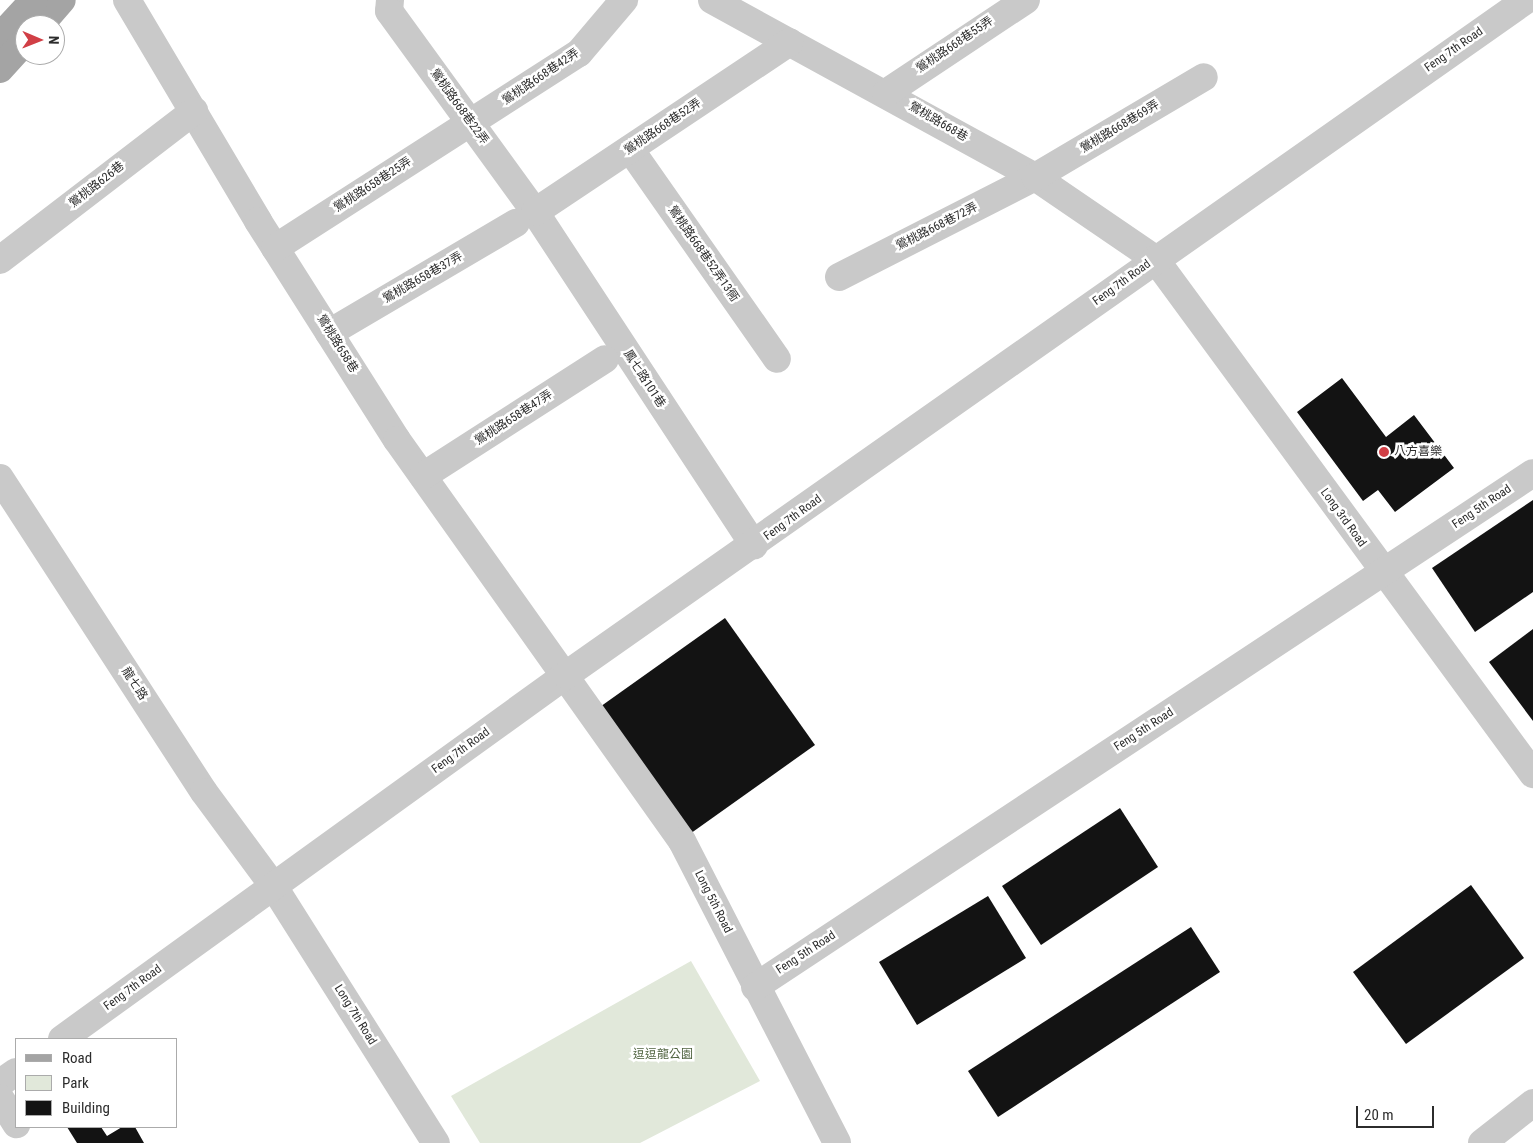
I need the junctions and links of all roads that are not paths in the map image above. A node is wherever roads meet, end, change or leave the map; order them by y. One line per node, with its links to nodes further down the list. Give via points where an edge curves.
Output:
1 (34, 0): 10 (main road)
2 (62, 0): 9 (main road)
3 (127, 0): 16 (street, 鶯桃路658巷)
4 (390, 0): 17 (street, 鶯桃路668巷22弄, via 389,11)
5 (624, 0): 17 (street, 鶯桃路668巷42弄, via 579,53)
6 (712, 0): 11 (street, 鶯桃路668巷)
7 (1026, 0): 15 (street, 鶯桃路668巷55弄)
8 (1526, 0): 23 (street, Feng 7th Road)
9 (49, 15)
10 (0, 36)
11 (790, 42): 15 (street, 鶯桃路668巷); 18 (street, 鶯桃路668巷52弄)
12 (15, 52): 13 (main road)
13 (0, 69)
14 (1204, 77): 19 (street, 鶯桃路668巷69弄)
15 (886, 93): 19 (street, 鶯桃路668巷)
16 (194, 111): 21 (street, 鶯桃路658巷); 22 (street, 鶯桃路626巷)
17 (471, 123): 20 (street, 鶯桃路668巷22弄); 21 (street, 鶯桃路658巷25弄)
18 (630, 149): 20 (street, 鶯桃路668巷52弄); 27 (street, 鶯桃路668巷52弄13衕)
19 (1035, 177): 23 (street, 鶯桃路668巷); 24 (street, 鶯桃路668巷72弄)
20 (526, 217): 25 (street, 鶯桃路658巷37弄); 31 (street, 鳳七路101巷)
21 (275, 248): 25 (street, 鶯桃路658巷)
22 (0, 260)
23 (1155, 260): 31 (street, Feng 7th Road); 32 (street, Long 3rd Road)
24 (839, 277)
25 (329, 332): 29 (street, 鶯桃路658巷)
26 (605, 359): 29 (street, 鶯桃路658巷47弄)
27 (777, 359)
28 (1533, 473): 32 (street, Feng 5th Road)
29 (423, 476): 33 (street, 鶯桃路658巷)
30 (0, 478): 35 (street, 龍七路, via 204,792)
31 (754, 546): 33 (street, Feng 7th Road)
32 (1383, 573): 34 (street, Long 3rd Road); 36 (street, Feng 5th Road)
33 (566, 675): 35 (street, Feng 7th Road); 36 (street, Long 5th Road, via 682,841)
34 (1533, 774)
35 (274, 887): 37 (street, Feng 7th Road); 45 (street, Long 7th Road)
36 (755, 987): 46 (street, Long 5th Road)
37 (63, 1038)
38 (15, 1073): 39 (street)
39 (0, 1084)
40 (0, 1098): 42 (street)
41 (1533, 1104): 47 (street)
42 (15, 1123)
43 (18, 1128): 44 (street)
44 (28, 1143)
45 (436, 1143)
46 (837, 1143)
47 (1482, 1143)

